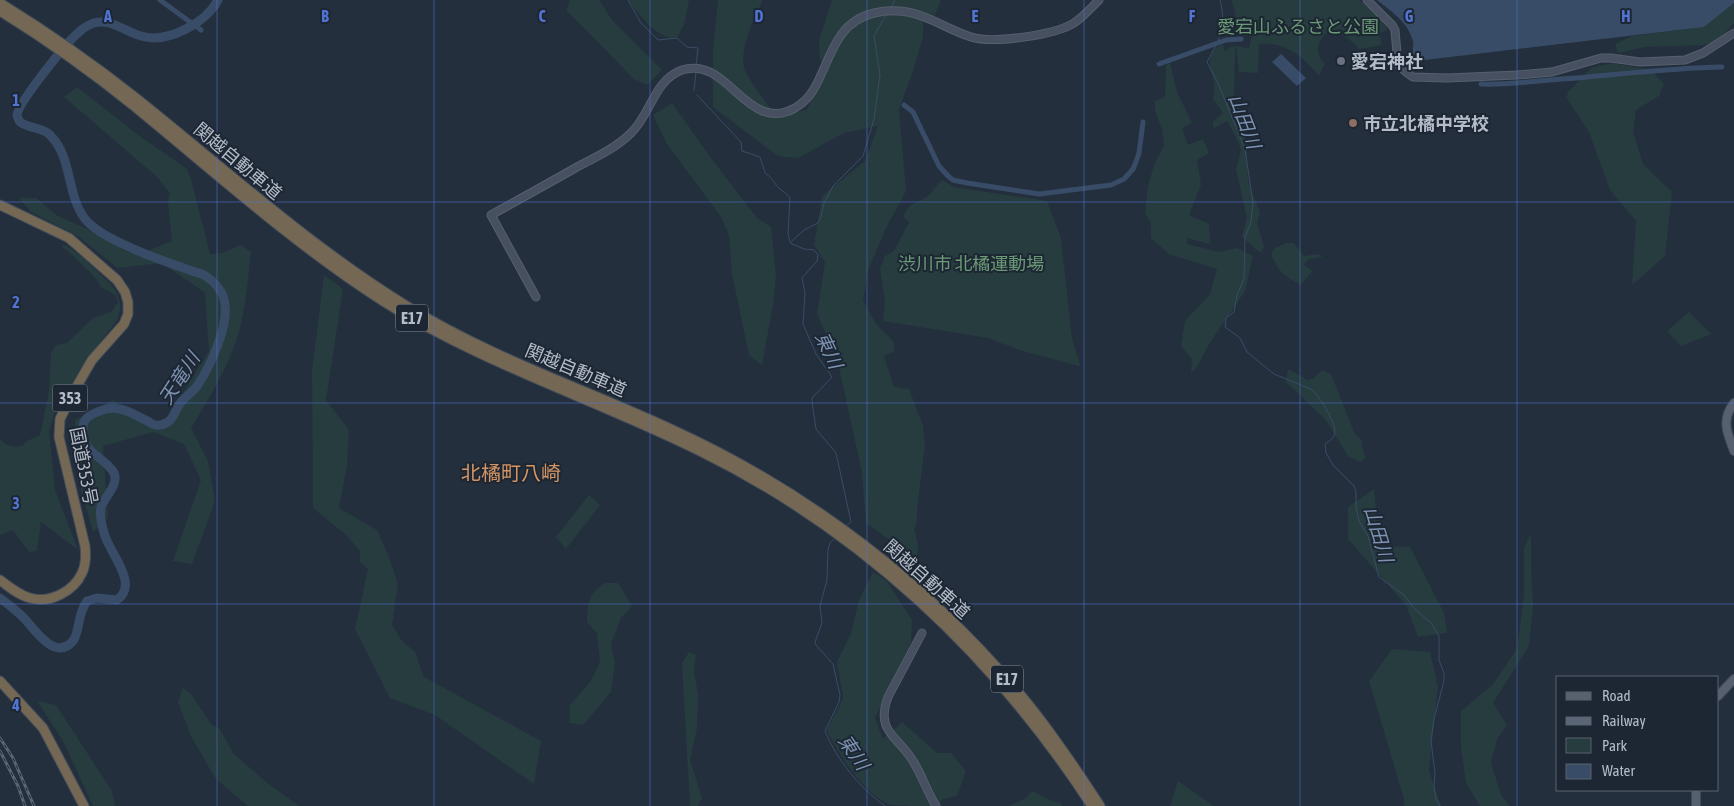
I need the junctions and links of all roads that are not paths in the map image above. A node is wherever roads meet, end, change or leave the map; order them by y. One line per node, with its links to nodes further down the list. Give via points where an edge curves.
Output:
1 (1099, 0): 8 (street, via 1066,27 1002,40 970,37 912,12 872,14 844,32 806,100 787,112 769,113 754,107 720,77 705,70 693,68 674,74 658,90 640,123 622,141 491,215)
2 (1367, 0): 5 (street, via 1392,25 1398,65 1414,77 1517,75 1566,69 1611,58 1640,62 1686,60 1704,53)
3 (0, 3): 6 (highway, 関越自動車道 / E17)
4 (0, 11): 6 (highway, 関越自動車道 / E17)
5 (1734, 33)
6 (50, 39): 11 (highway, 関越自動車道 / E17, via 137,99 306,237 408,308 494,353 705,445 754,472 847,532)
7 (0, 205): 12 (highway, 国道353号 / 353, via 76,243 117,280 125,292 128,308 124,324 92,360 80,380 59,425 59,437 85,546 82,574 69,589 45,600 26,597)
8 (536, 297)
9 (1734, 402): 10 (main road, via 1725,420)
10 (1734, 451)
11 (893, 573): 20 (highway, 関越自動車道 / E17, via 1000,682 1057,754); 21 (highway, 関越自動車道 / E17, via 961,631 1014,687)
12 (0, 580)
13 (922, 633): 19 (street, via 888,697 884,720 889,732 913,760)
14 (1734, 679): 16 (main road)
15 (0, 682): 18 (highway, via 43,728)
16 (1719, 695)
17 (1696, 791): 22 (main road)
18 (84, 806)
19 (936, 806)
20 (1092, 806)
21 (1100, 806)
22 (1696, 806)

